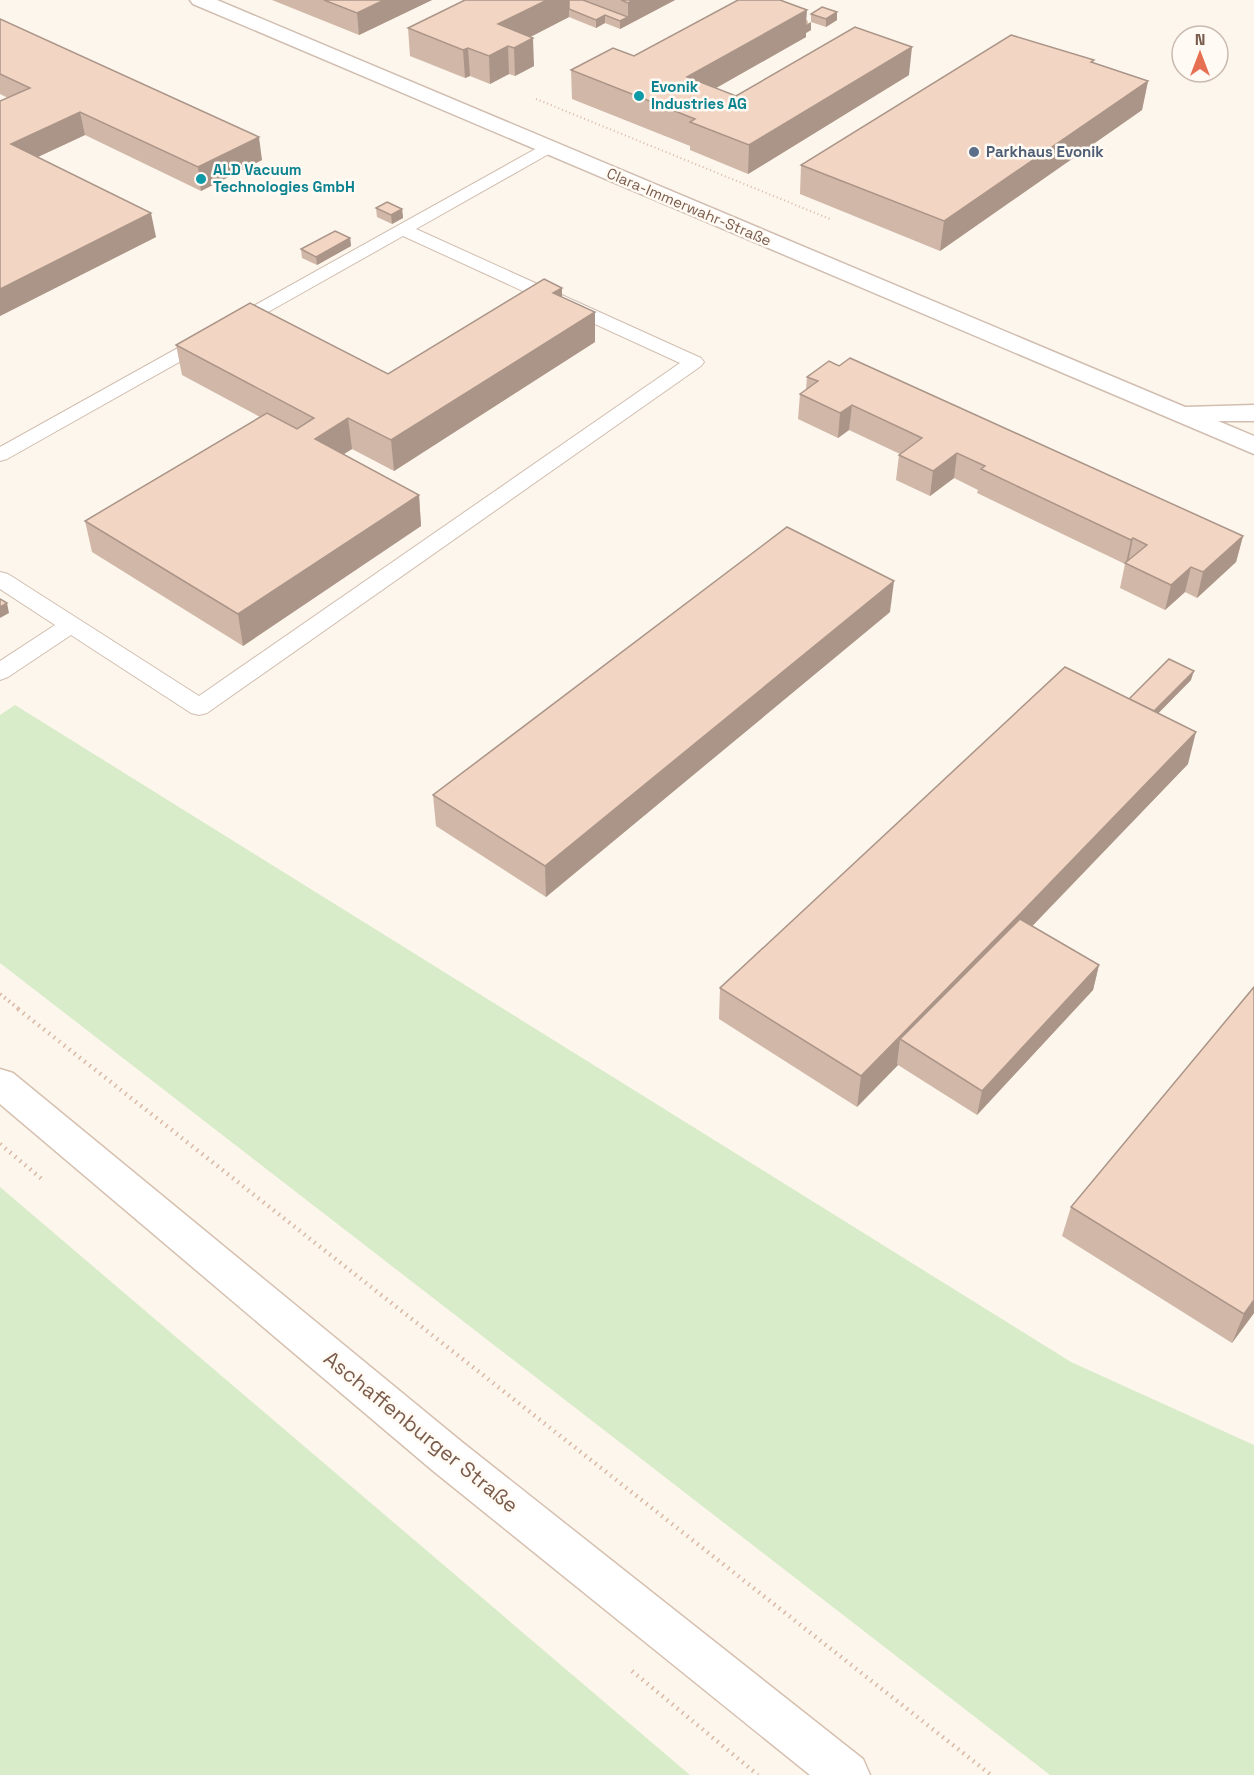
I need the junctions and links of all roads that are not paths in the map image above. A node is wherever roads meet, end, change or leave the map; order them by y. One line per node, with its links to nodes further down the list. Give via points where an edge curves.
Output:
1 (200, 0): 2 (street, Clara-Immerwahr-Straße)
2 (548, 147): 3 (lane); 5 (street, Clara-Immerwahr-Straße)
3 (402, 230): 7 (lane); 9 (lane, via 694,362 199,706)
4 (1254, 412): 5 (street, Clara-Immerwahr-Straße)
5 (1179, 414): 6 (street, Clara-Immerwahr-Straße)
6 (1254, 446)
7 (0, 455)
8 (0, 579): 9 (lane)
9 (72, 624): 10 (lane)
10 (0, 672)
11 (0, 1083): 12 (street, Aschaffenburger Straße, via 447,1456)
12 (847, 1775)

